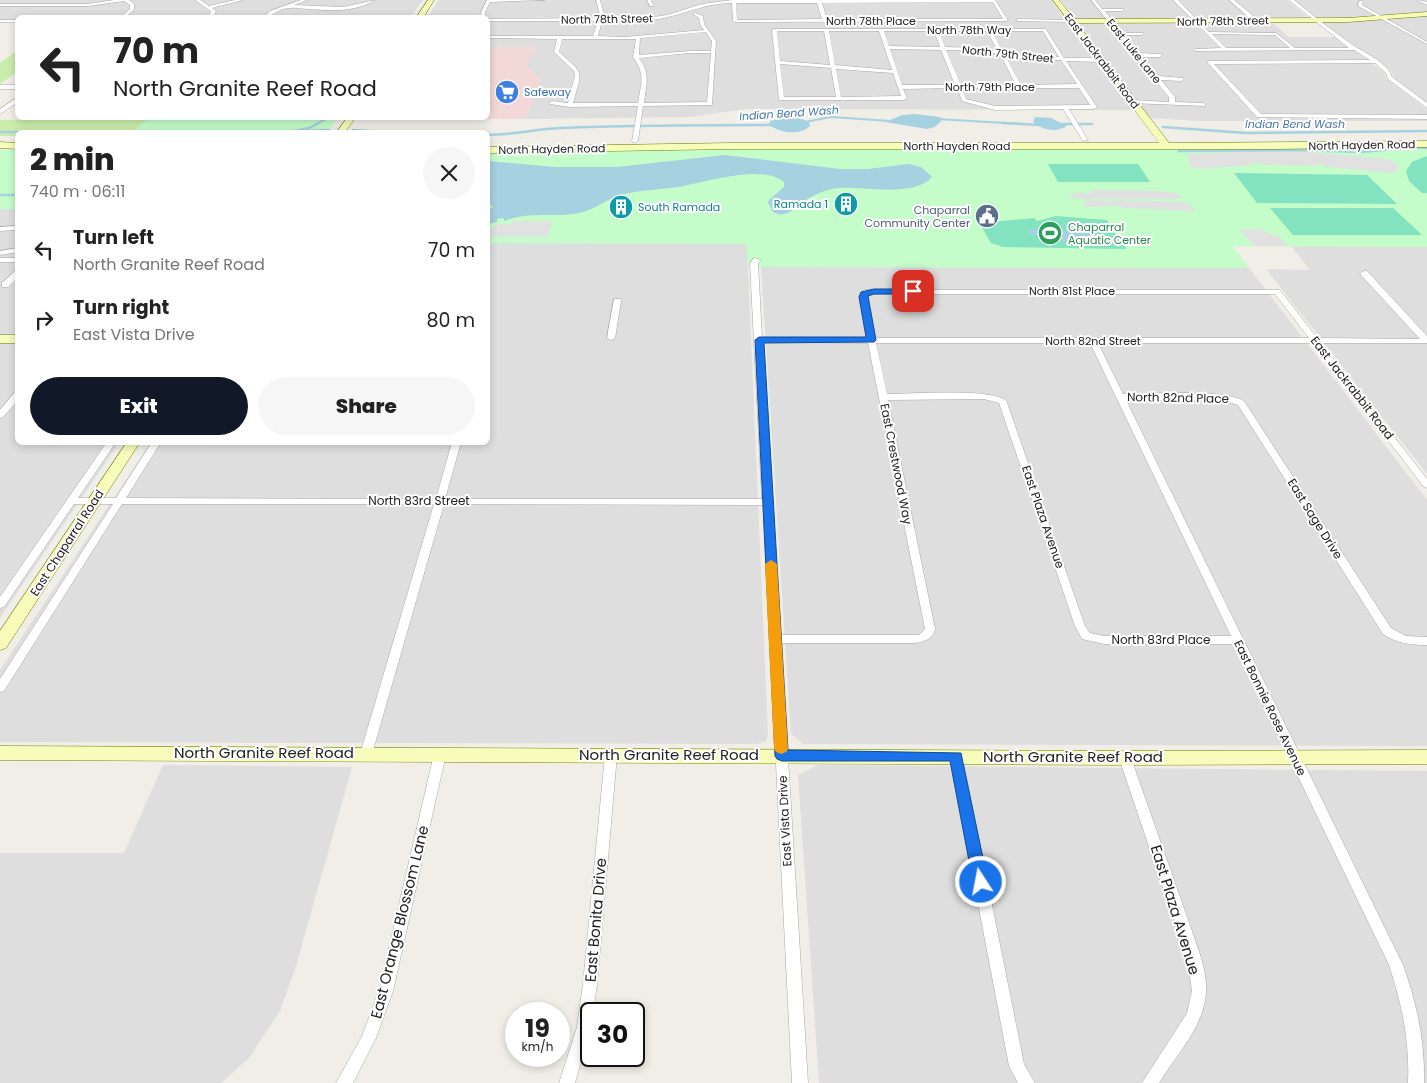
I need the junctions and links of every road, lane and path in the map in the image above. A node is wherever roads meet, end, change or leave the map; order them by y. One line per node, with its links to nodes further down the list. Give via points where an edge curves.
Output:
1 (44, 0): 25 (street)
2 (124, 0): 25 (street, via 88,5); 32 (street, via 132,4 132,9)
3 (197, 0): 27 (street)
4 (241, 0): 27 (street)
5 (305, 0): 26 (street)
6 (373, 0): 26 (street, via 346,7 312,9)
7 (431, 0): 35 (main road)
8 (542, 0): 17 (street)
9 (598, 0): 38 (street, via 602,11)
10 (769, 0): 19 (street, North 78th Street); 20 (street, North 78th Street)
11 (1056, 0): 47 (main road, East Jackrabbit Road)
12 (1093, 0): 28 (street, East Luke Lane)
13 (1175, 0): 50 (street)
14 (1231, 0): 48 (street)
15 (1291, 0): 45 (street)
16 (1420, 0): 23 (street)
17 (489, 1): 36 (street)
18 (713, 1): 19 (street, North 78th Street); 38 (street, North 78th Street, via 650,16)
19 (734, 1): 46 (street, North 78th Place, via 735,20)
20 (819, 1): 21 (street, North 78th Street); 46 (street)
21 (906, 1): 42 (street); 43 (street, North 78th Street, via 994,1)
22 (1361, 2): 39 (street, via 1360,5)
23 (1427, 4)
24 (0, 5): 25 (street)
25 (36, 5)
26 (288, 6): 34 (street)
27 (209, 7): 33 (street)
28 (1101, 10): 29 (street); 49 (street, East Luke Lane)
29 (1122, 10)
30 (695, 14): 55 (street, via 701,17)
31 (1427, 14): 39 (main road, North 78th Street)
32 (125, 15)
33 (212, 15)
34 (268, 15)
35 (421, 15)
36 (484, 15)
37 (490, 18): 38 (street, North 78th Street)
38 (600, 18): 61 (street)
39 (1381, 18): 45 (main road, North 78th Street); 63 (street)
40 (0, 20): 41 (street)
41 (15, 20)
42 (916, 20): 43 (street, North 78th Place); 46 (street, North 78th Place)
43 (1006, 20)
44 (1018, 20): 47 (street, North 78th Street)
45 (1316, 20): 48 (main road, North 78th Street); 66 (street)
46 (825, 21)
47 (1072, 21): 49 (main road, North 78th Street); 76 (main road, East Jackrabbit Road)
48 (1256, 21): 50 (main road, North 78th Street)
49 (1110, 22): 50 (main road, North 78th Street); 57 (street, East Luke Lane)
50 (1197, 22): 56 (street)
51 (826, 30): 52 (street, North 78th Way); 77 (street, North 78th Way, via 774,30); 79 (street)
52 (880, 30): 53 (street, North 78th Way); 64 (street)
53 (936, 30): 54 (street, North 78th Way); 65 (street)
54 (989, 30): 71 (street); 75 (street, North 78th Way, via 1044,30)
55 (706, 31): 62 (street); 70 (street, via 712,37)
56 (1209, 33): 68 (street); 69 (street, via 1276,34)
57 (1120, 34): 58 (street); 72 (street, East Luke Lane)
58 (1142, 34)
59 (490, 37): 60 (street)
60 (560, 38): 61 (street); 94 (street, via 556,52 578,75)
61 (595, 38): 62 (street)
62 (638, 38): 74 (street)
63 (1426, 43)
64 (887, 47): 65 (street, North 79th Street); 80 (street)
65 (943, 48): 71 (street, North 79th Street); 86 (street)
66 (1353, 49): 69 (street); 78 (street)
67 (1196, 50): 68 (street)
68 (1224, 50): 69 (street)
69 (1295, 50)
70 (713, 52): 74 (street); 95 (street, via 710,104)
71 (1003, 54): 75 (street, North 79th Street); 83 (street)
72 (1138, 55): 73 (street); 81 (street, East Luke Lane)
73 (1160, 55)
74 (636, 57): 95 (street, via 645,75)
75 (1062, 60): 76 (street, North 79th Street); 84 (street)
76 (1100, 60): 91 (main road, East Jackrabbit Road)
77 (778, 62): 79 (street); 89 (street, via 781,99)
78 (1376, 62): 97 (street, via 1390,78); 103 (street, via 1210,62 1260,116)
79 (833, 68): 80 (street); 89 (street)
80 (894, 72): 85 (street)
81 (1157, 78): 82 (street); 93 (street, East Luke Lane, via 1172,97)
82 (1180, 78)
83 (1019, 86): 84 (street, North 79th Place); 86 (street, North 79th Place)
84 (1080, 86): 101 (street, via 1094,107)
85 (900, 87): 86 (street, North 79th Place); 89 (street, via 904,98)
86 (957, 87): 100 (street, via 964,100 995,108)
87 (0, 88): 88 (street)
88 (15, 88)
89 (839, 99)
90 (15, 101): 98 (street)
91 (1132, 102): 93 (street); 109 (main road, East Jackrabbit Road)
92 (552, 103): 94 (street)
93 (1172, 103): 96 (street)
94 (570, 105): 95 (street)
95 (640, 105): 108 (street)
96 (1203, 105)
97 (1426, 105)
98 (7, 107): 99 (street); 102 (street)
99 (15, 107)
100 (1065, 107): 101 (street); 107 (street)
101 (1073, 107): 107 (street)
102 (0, 112)
103 (1427, 117)
104 (1427, 138): 109 (main road, North Hayden Road)
105 (0, 140): 106 (main road)
106 (15, 140)
107 (1088, 140): 108 (main road, North Hayden Road, via 740,139); 109 (main road, North Hayden Road)
108 (635, 142): 110 (main road, North Hayden Road)
109 (1163, 143): 112 (main road, North Hayden Road); 115 (main road, North Hayden Road)
110 (490, 144)
111 (1427, 144): 112 (main road, North Hayden Road)
112 (1350, 145): 116 (main road)
113 (0, 146): 114 (main road)
114 (15, 146)
115 (490, 150)
116 (1381, 153)
117 (15, 228): 118 (street)
118 (0, 229)
119 (15, 250): 120 (street)
120 (0, 253)
121 (0, 260): 122 (street)
122 (15, 260)
123 (757, 260): 133 (street, East Vista Drive, via 754,263)
124 (1364, 273): 137 (street)
125 (15, 275): 126 (street)
126 (3, 285)
127 (867, 292): 128 (street, North 81st Place); 134 (street, East Crestwood Way, via 863,297)
128 (1277, 292): 136 (street, East Jackrabbit Road)
129 (617, 301): 130 (street)
130 (611, 338)
131 (0, 339): 132 (main road)
132 (15, 339)
133 (759, 340): 134 (street, North 82nd Street); 152 (street, East Vista Drive)
134 (871, 340): 135 (street, North 82nd Street); 138 (street, East Crestwood Way)
135 (1093, 341): 136 (street, North 82nd Street); 139 (street, East Bonnie Rose Avenue)
136 (1315, 341): 137 (street, North 82nd Street); 147 (street, East Jackrabbit Road)
137 (1427, 341)
138 (883, 397): 154 (street, East Plaza Avenue, via 984,396 998,398 1005,406); 155 (street, East Crestwood Way, via 930,629 926,636 916,639)
139 (1120, 397): 141 (street, North 82nd Place, via 1222,397); 156 (street, East Bonnie Rose Avenue)
140 (15, 398): 142 (street)
141 (1236, 400): 157 (street, East Sage Drive, via 1243,406 1382,623 1395,637)
142 (0, 415)
143 (110, 445): 148 (street)
144 (132, 445): 149 (main road, East Chaparral Road)
145 (155, 445): 150 (street)
146 (456, 445): 151 (street)
147 (1427, 485)
148 (72, 500): 149 (street, North 83rd Street); 153 (street)
149 (95, 500): 150 (street, North 83rd Street); 158 (main road, East Chaparral Road)
150 (120, 501): 151 (street, North 83rd Street); 159 (street)
151 (440, 501): 152 (street, North 83rd Street); 161 (street)
152 (767, 502): 155 (street, East Vista Drive)
153 (0, 605)
154 (1086, 636): 156 (street, North 83rd Place, via 1104,640)
155 (776, 639): 164 (street, East Vista Drive)
156 (1237, 640): 166 (street, East Bonnie Rose Avenue)
157 (1427, 641)
158 (0, 644)
159 (0, 688)
160 (0, 753): 161 (main road, North Granite Reef Road)
161 (366, 754): 162 (main road, North Granite Reef Road)
162 (440, 754): 163 (main road, North Granite Reef Road); 169 (street, East Orange Blossom Lane, via 386,991 374,1026)
163 (610, 755): 164 (main road, North Granite Reef Road); 170 (street, East Bonita Drive, via 587,1009)
164 (782, 756): 165 (main road, North Granite Reef Road); 171 (street, East Vista Drive)
165 (956, 756): 168 (main road, North Granite Reef Road); 172 (street, via 1017,1066)
166 (1295, 757): 167 (main road, North Granite Reef Road); 168 (main road, North Granite Reef Road); 174 (street, East Bonnie Rose Avenue, via 1407,994 1418,1066)
167 (1427, 757)
168 (1125, 758): 173 (street, East Plaza Avenue, via 1195,962 1199,992 1195,1013 1186,1030)
169 (344, 1083)
170 (567, 1083)
171 (800, 1083)
172 (1027, 1083)
173 (1150, 1083)
174 (1416, 1083)

